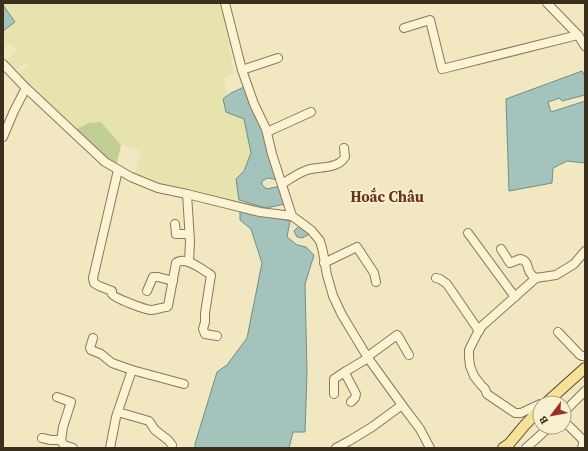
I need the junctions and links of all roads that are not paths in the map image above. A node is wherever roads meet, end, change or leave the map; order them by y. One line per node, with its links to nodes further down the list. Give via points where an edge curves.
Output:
1 (226, 3): 8 (street)
2 (547, 3): 4 (street)
3 (404, 28): 4 (street, via 430,20 442,69)
4 (578, 35): 5 (street)
5 (585, 46)
6 (278, 58): 8 (street)
7 (3, 64): 9 (street)
8 (242, 70): 11 (street)
9 (26, 88): 12 (street); 14 (street, via 104,162)
10 (311, 112): 11 (street)
11 (266, 132): 15 (street)
12 (3, 137)
13 (344, 148): 15 (street, via 345,157 341,162 325,168 308,169)
14 (118, 170): 16 (street, via 158,188); 27 (street, via 94,282 112,291 112,295 123,301 152,310 168,306)
15 (282, 184): 17 (street)
16 (187, 194): 17 (street, via 260,212); 20 (street)
17 (292, 216): 24 (street, via 311,230 320,241)
18 (175, 224): 20 (street, via 176,234)
19 (468, 233): 30 (street)
20 (189, 234): 23 (street)
21 (501, 249): 26 (street, via 510,263 524,260)
22 (585, 251): 26 (street, via 574,264 556,274)
23 (189, 262): 27 (street, via 176,263); 33 (street, via 211,275 203,328 205,334)
24 (324, 263): 28 (street, via 357,247 374,273); 37 (street, via 333,296)
25 (436, 278): 31 (street, via 447,284)
26 (536, 278): 30 (street)
27 (173, 280): 29 (street, via 153,277)
28 (376, 282)
29 (147, 291)
30 (515, 297): 31 (street)
31 (479, 331): 49 (street, via 469,357 470,366 480,385 487,394 515,413)
32 (558, 332): 36 (street, via 580,355)
33 (217, 336)
34 (93, 338): 39 (street, via 90,348 92,351 101,354 112,363)
35 (409, 355): 37 (street, via 397,335)
36 (585, 356)
37 (367, 358): 40 (street); 48 (street)
38 (585, 368): 44 (main road)
39 (132, 370): 41 (street); 50 (street)
40 (346, 371): 43 (street, via 334,379); 46 (street, via 356,394)
41 (184, 384)
42 (585, 391): 47 (street)
43 (334, 394)
44 (554, 395)
45 (57, 396): 55 (street, via 71,403)
46 (351, 402)
47 (572, 404)
48 (402, 406): 59 (street); 60 (street, via 420,429)
49 (532, 408)
50 (118, 412): 56 (street, via 149,421); 58 (street)
51 (532, 418): 61 (main road)
52 (572, 429): 63 (street, via 583,440)
53 (538, 435): 62 (street)
54 (42, 438): 55 (street)
55 (61, 440): 57 (street, via 64,445)
56 (172, 445)
57 (73, 448)
58 (110, 448)
59 (336, 448)
60 (430, 448)
61 (503, 448)
62 (526, 448)
63 (582, 448)

